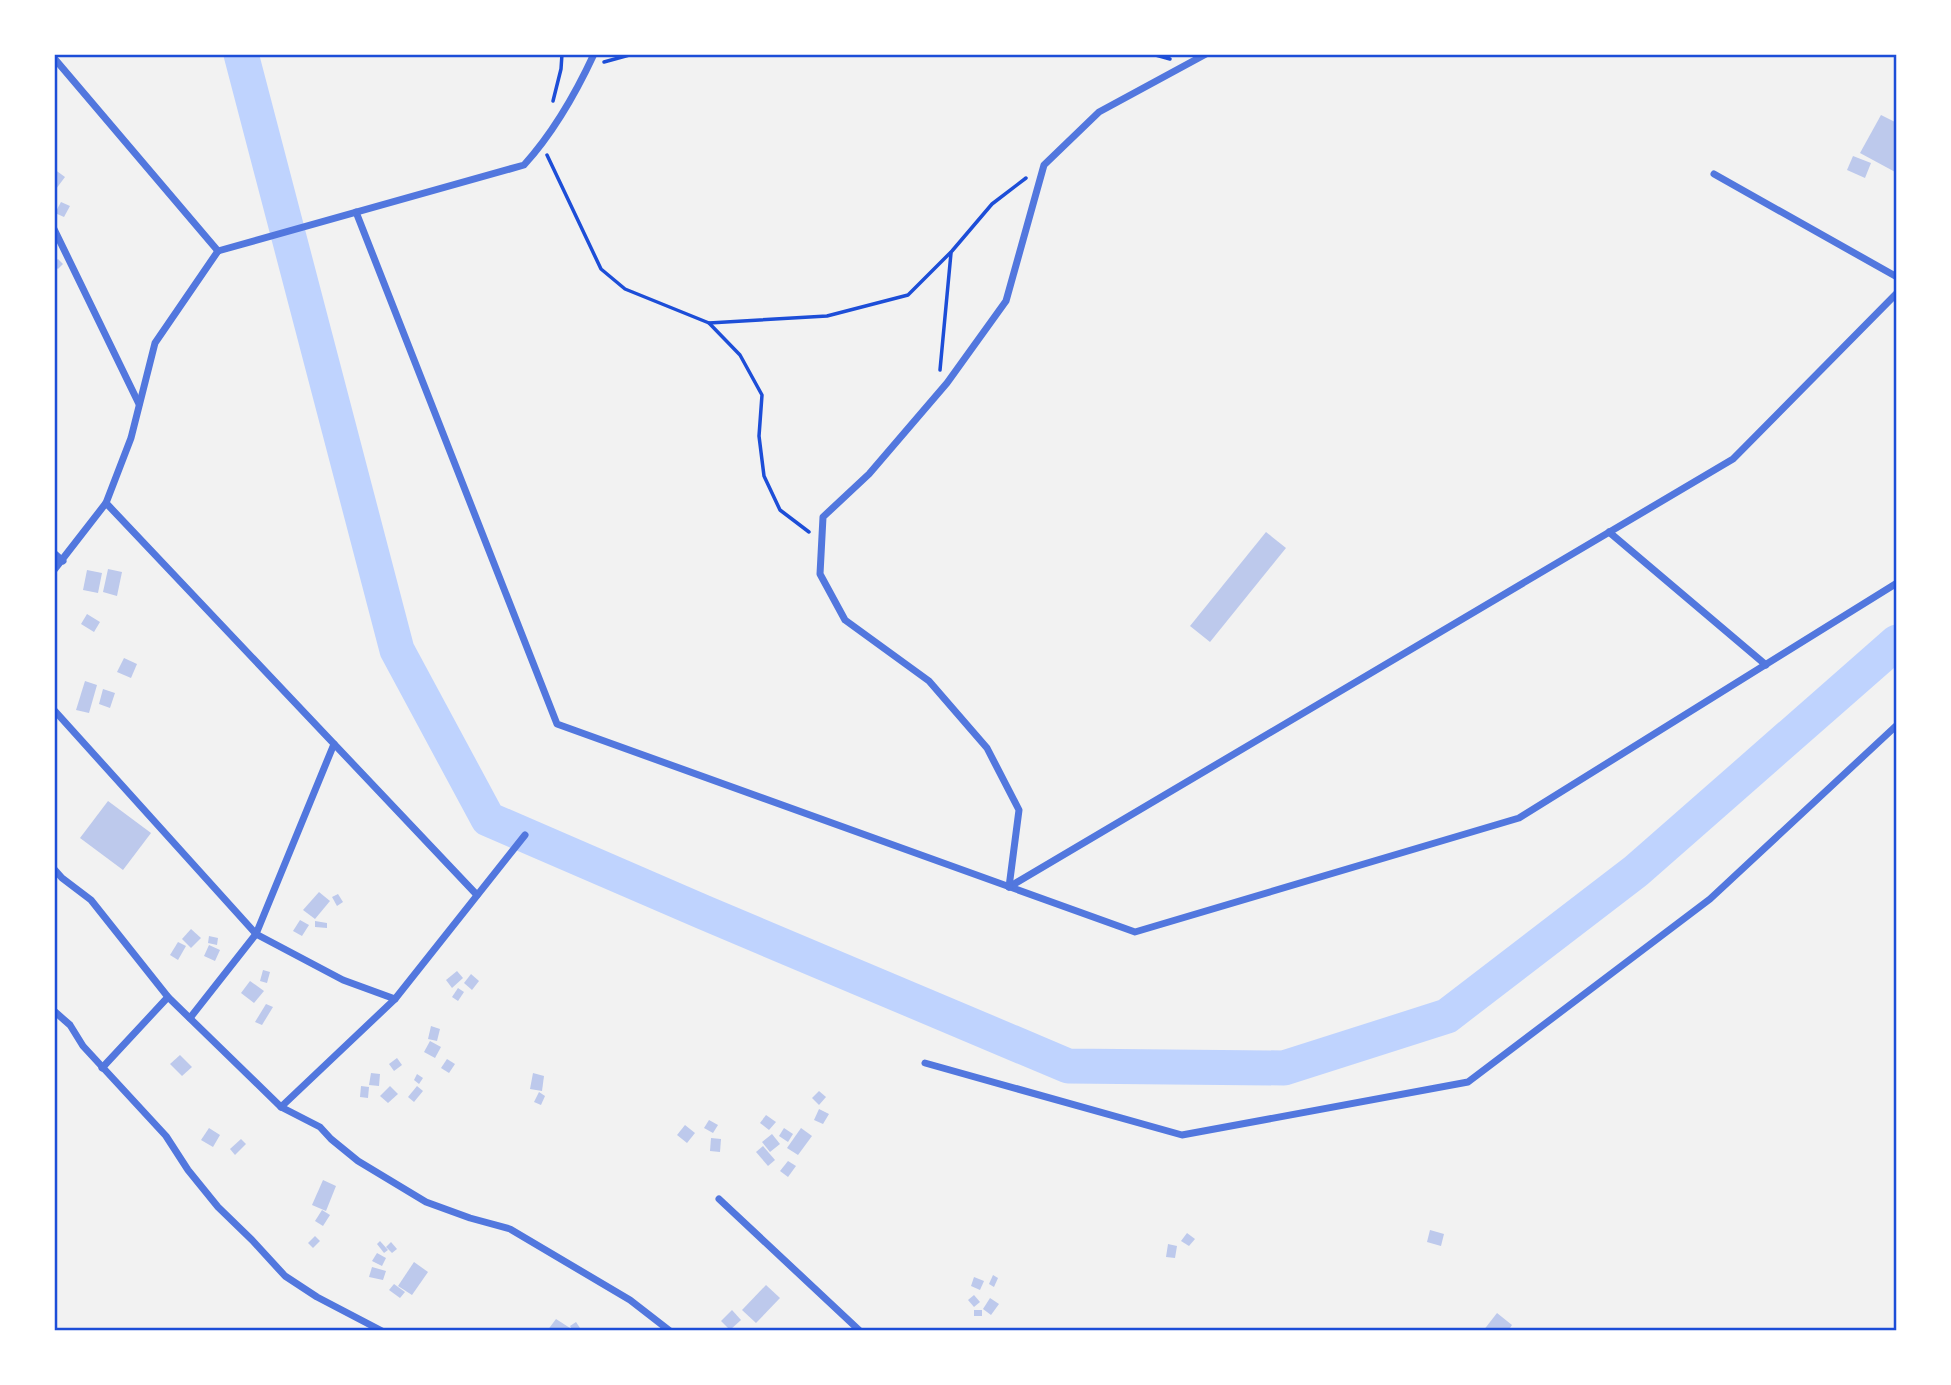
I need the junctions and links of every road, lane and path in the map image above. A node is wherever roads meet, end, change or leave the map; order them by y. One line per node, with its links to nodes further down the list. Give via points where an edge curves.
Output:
1 (562, 54): 7 (path)
2 (594, 54): 6 (street)
3 (633, 54): 6 (path)
4 (1206, 54): 9 (street, via 1099,112)
5 (54, 58): 13 (street)
6 (588, 67): 8 (street)
7 (552, 107)
8 (542, 145): 11 (street, via 524,165); 17 (path, via 601,269 625,289)
9 (1044, 165): 14 (path, via 992,204); 18 (street, via 1006,301)
10 (1714, 174): 15 (street)
11 (356, 212): 13 (street); 33 (street, via 557,724)
12 (54, 229): 19 (street)
13 (218, 251): 19 (street, via 155,343)
14 (951, 251): 17 (path, via 908,295 827,316); 18 (path)
15 (1897, 277)
16 (1897, 293): 21 (street, via 1733,459)
17 (709, 323): 22 (path, via 740,355 762,395 759,436 764,476 780,510)
18 (937, 395): 22 (street, via 869,474 823,517)
19 (140, 404): 20 (street)
20 (106, 503): 24 (street); 30 (street)
21 (1609, 532): 27 (street); 33 (street)
22 (822, 541): 33 (street, via 820,574 845,620 929,681 987,748 1019,810)
23 (54, 553): 24 (street)
24 (63, 561): 25 (street)
25 (54, 570)
26 (1897, 583): 27 (street)
27 (1766, 665): 33 (street, via 1519,818 1135,932)
28 (54, 710): 35 (street)
29 (1897, 725): 40 (street, via 1710,899 1468,1082 1182,1135)
30 (334, 744): 34 (street); 35 (street)
31 (524, 835): 34 (street)
32 (54, 869): 36 (street, via 91,900)
33 (1009, 887)
34 (477, 895): 37 (street)
35 (256, 934): 37 (street, via 343,980); 39 (street)
36 (168, 997): 39 (street); 41 (street)
37 (395, 999): 42 (street)
38 (54, 1011): 41 (street)
39 (190, 1018): 42 (street)
40 (925, 1063)
41 (102, 1068): 44 (street, via 166,1136 218,1207 285,1276)
42 (281, 1107): 45 (street, via 320,1127 358,1161 426,1202 510,1229 630,1300)
43 (719, 1199): 46 (street)
44 (382, 1331)
45 (670, 1331)
46 (860, 1331)

